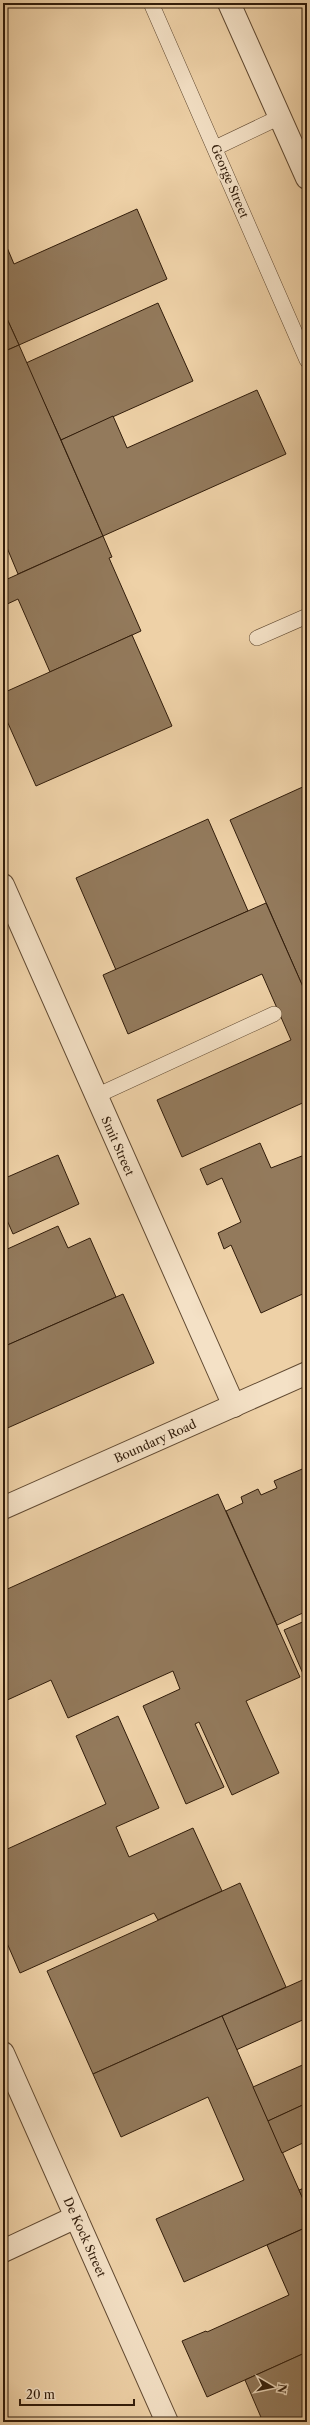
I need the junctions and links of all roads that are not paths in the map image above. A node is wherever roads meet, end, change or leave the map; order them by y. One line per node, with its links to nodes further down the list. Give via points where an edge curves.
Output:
1 (151, 3): 4 (lane, George Street)
2 (229, 3): 3 (street)
3 (280, 117): 4 (lane); 5 (street)
4 (215, 148): 6 (lane, George Street)
5 (307, 178)
6 (307, 360)
7 (307, 616): 8 (lane)
8 (257, 638)
9 (3, 885): 11 (street, Smit Street)
10 (274, 1014): 11 (lane)
11 (96, 1096): 13 (street, Smit Street)
12 (307, 1373): 13 (street, Boundary Road)
13 (234, 1406): 14 (street, Boundary Road)
14 (3, 1508)
15 (3, 2053): 16 (street, De Kock Street)
16 (76, 2217): 17 (street); 18 (street, De Kock Street)
17 (3, 2251)
18 (166, 2422)

